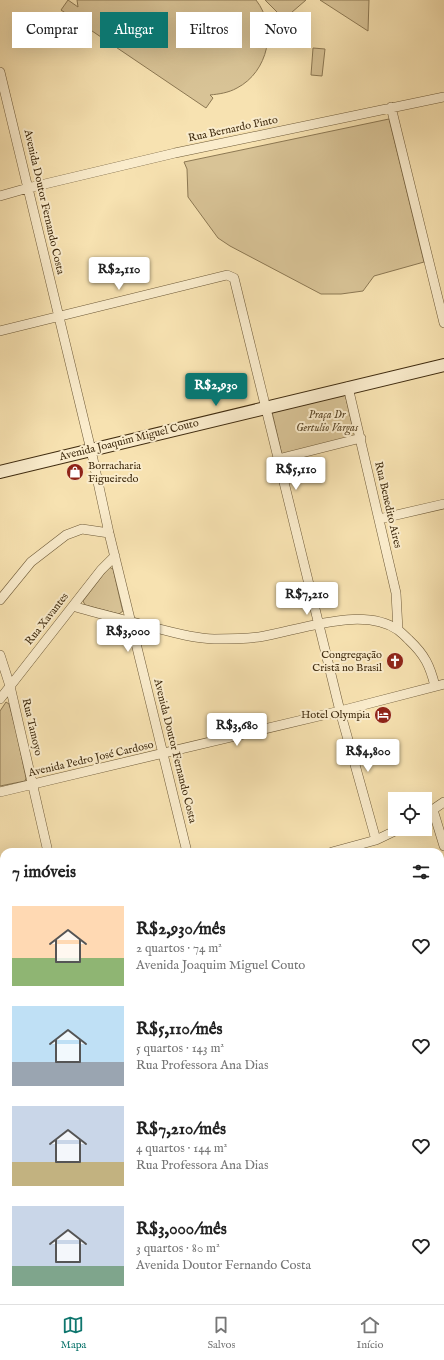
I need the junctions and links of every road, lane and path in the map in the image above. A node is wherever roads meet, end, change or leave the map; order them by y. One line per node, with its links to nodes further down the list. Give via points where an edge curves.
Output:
1 (0, 72): 4 (street, Avenida Doutor Fernando Costa)
2 (444, 97): 3 (street, Rua Bernardo Pinto)
3 (391, 107): 4 (street, Rua Bernardo Pinto, via 175,153); 7 (street)
4 (28, 188): 5 (street, Rua Bernardo Pinto); 6 (street, Avenida Doutor Fernando Costa)
5 (0, 196)
6 (59, 317): 8 (street); 11 (street, via 227,275 234,278); 13 (street, Avenida Doutor Fernando Costa)
7 (444, 323)
8 (0, 331)
9 (444, 365): 10 (street, Avenida Joaquim Miguel Couto)
10 (348, 387): 11 (street, Avenida Joaquim Miguel Couto); 12 (street, Rua Benedito Aires)
11 (266, 407): 13 (street, Avenida Joaquim Miguel Couto); 14 (street)
12 (360, 438): 14 (street); 17 (street, Rua Benedito Aires)
13 (90, 450): 15 (street, Avenida Joaquim Miguel Couto); 18 (street, Avenida Doutor Fernando Costa)
14 (278, 459): 23 (street)
15 (0, 472)
16 (444, 504): 17 (street)
17 (379, 519): 24 (street, Rua Benedito Aires, via 396,593)
18 (109, 533): 19 (street, Avenida Doutor Fernando Costa); 20 (street, via 82,529 66,535 31,562)
19 (115, 556): 21 (street, Rua Xavantes); 22 (street, Avenida Doutor Fernando Costa)
20 (0, 600)
21 (73, 606): 22 (street); 27 (street, Rua Xavantes)
22 (132, 622): 23 (street, via 185,636 237,639); 30 (street, Avenida Doutor Fernando Costa)
23 (318, 624): 24 (street, via 365,620); 29 (street)
24 (398, 630): 26 (street, via 423,656)
25 (0, 655): 27 (street, Rua Tamoyo)
26 (440, 685): 29 (street, Avenida Pedro José Cardoso)
27 (10, 686): 28 (street, Rua Xavantes); 31 (street, Rua Tamoyo)
28 (0, 699)
29 (340, 711): 30 (street, Avenida Pedro José Cardoso); 37 (street)
30 (164, 754): 31 (street, Avenida Pedro José Cardoso); 40 (street, Avenida Doutor Fernando Costa)
31 (33, 784): 32 (street, Avenida Pedro José Cardoso); 39 (street, Rua Tamoyo)
32 (0, 792)
33 (444, 802): 34 (street)
34 (432, 811)
35 (432, 820): 38 (street)
36 (388, 834): 37 (street)
37 (376, 840): 41 (street)
38 (444, 846)
39 (47, 848)
40 (186, 848)
41 (347, 848)

